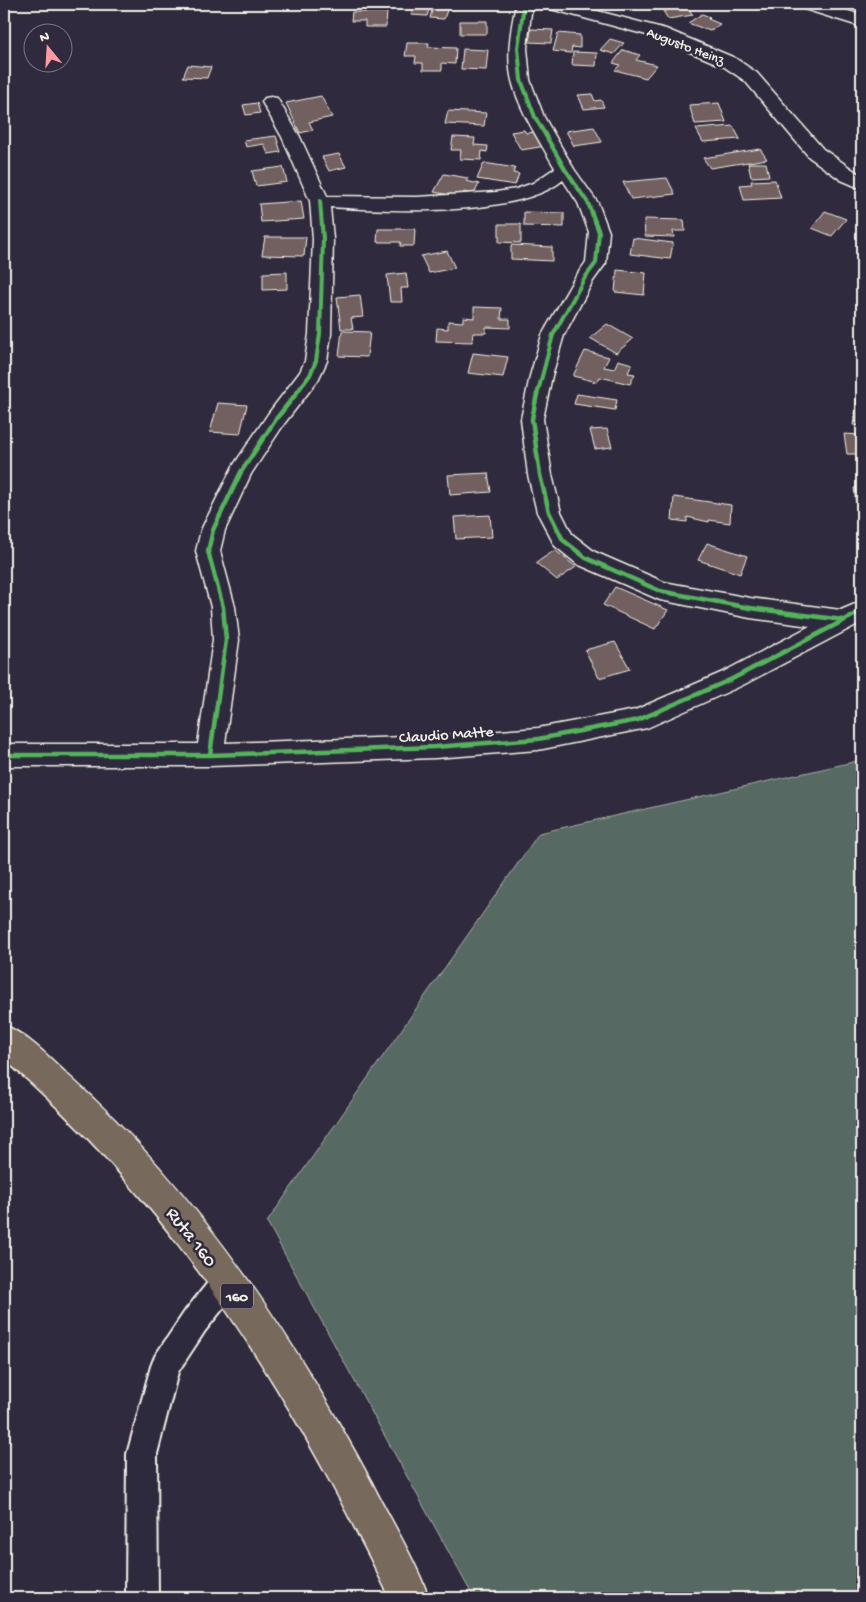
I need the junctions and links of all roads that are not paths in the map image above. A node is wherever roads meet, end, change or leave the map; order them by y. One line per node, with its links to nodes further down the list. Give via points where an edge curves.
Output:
1 (524, 4): 6 (street, via 518,48 521,80 535,117)
2 (553, 4): 7 (street, Augusto Heinz, via 660,33 729,62 751,77 816,153)
3 (807, 4): 4 (street)
4 (862, 22)
5 (271, 102): 8 (street)
6 (565, 169): 8 (street, via 542,186 502,197 406,204); 9 (street, via 588,203 598,232 596,263 553,336 532,420 549,512 563,540 586,558 660,591 750,608)
7 (862, 183)
8 (320, 201): 11 (street, via 323,239 316,361 310,375 241,472 213,530 208,551 223,607 226,640)
9 (853, 616): 11 (street, Claudio Matte, via 732,679 638,720 538,739 435,747)
10 (4, 754): 11 (street, Claudio Matte)
11 (210, 754)
12 (4, 1040): 13 (main road, Ruta 160 / 160, via 71,1099 125,1153)
13 (227, 1281): 14 (lane, via 165,1366 142,1454); 15 (main road, Ruta 160 / 160, via 280,1360 333,1449)
14 (142, 1598)
15 (410, 1598)

